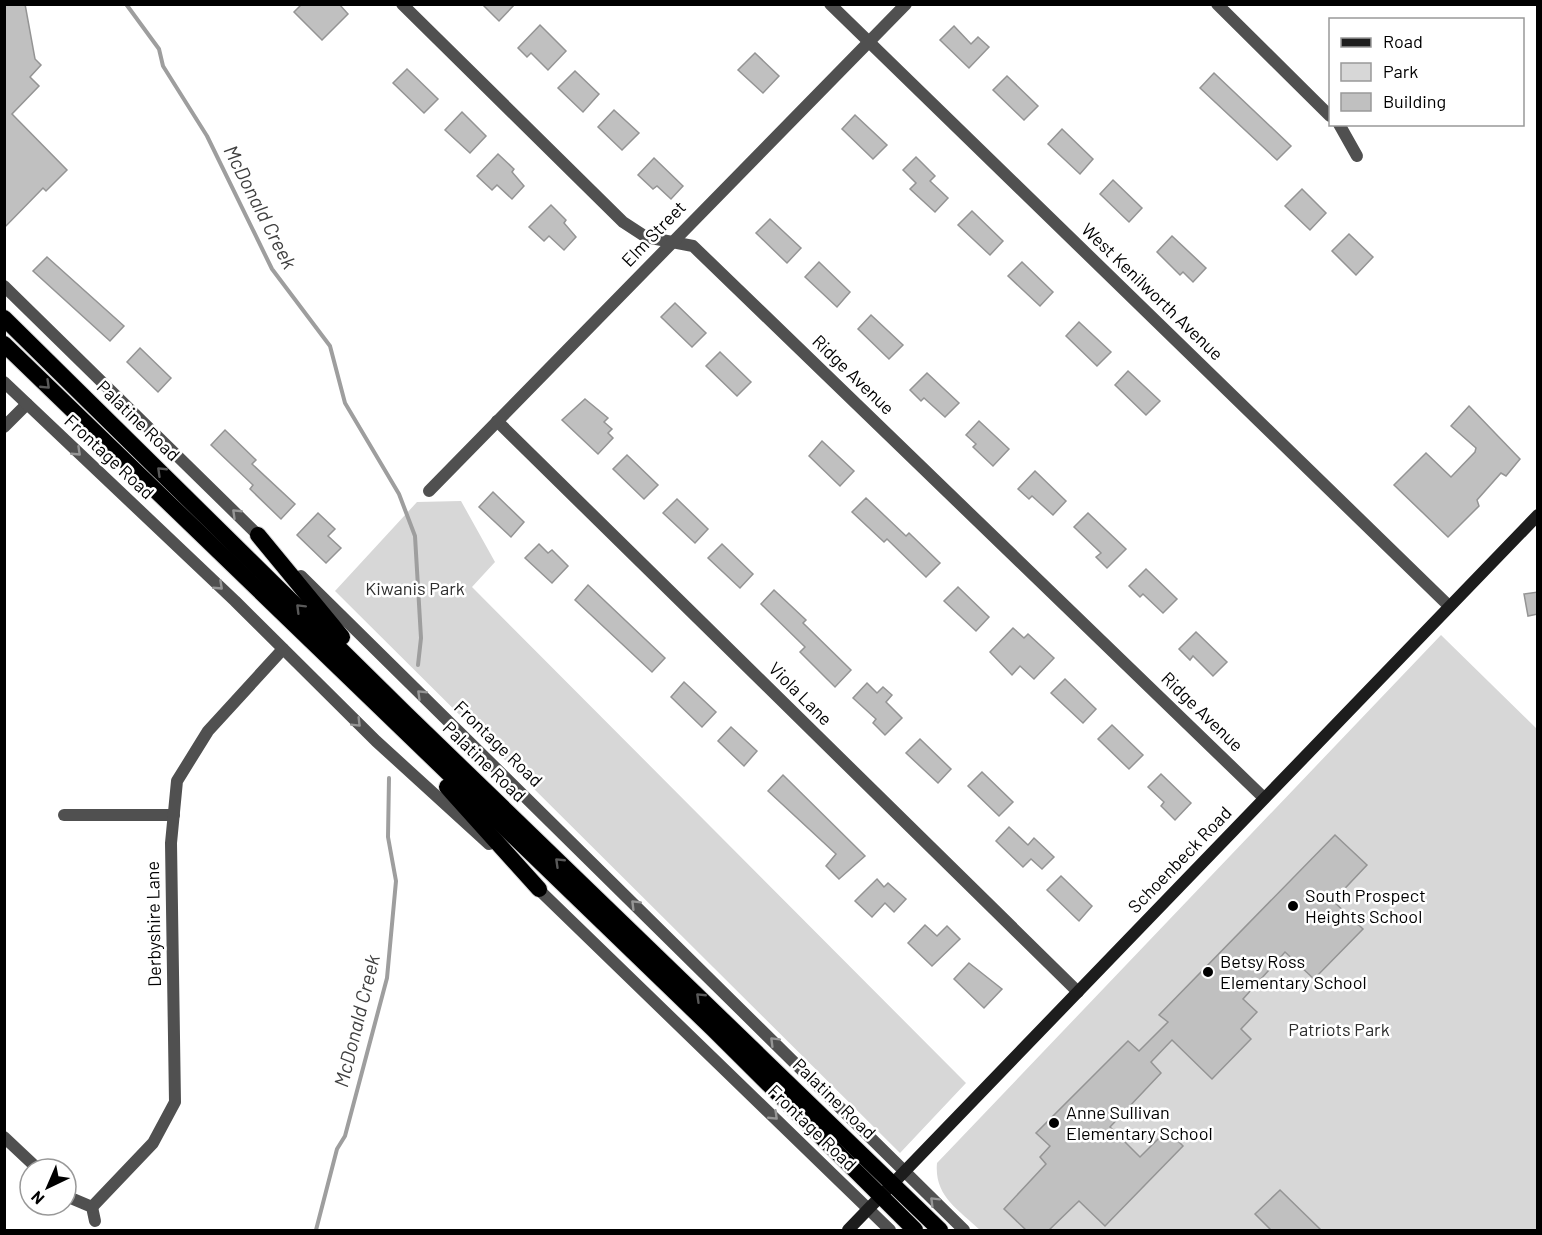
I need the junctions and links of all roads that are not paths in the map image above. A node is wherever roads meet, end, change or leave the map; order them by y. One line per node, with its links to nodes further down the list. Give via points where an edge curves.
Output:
1 (402, 4): 9 (street, Ridge Avenue, via 623,222 646,237)
2 (830, 4): 5 (street, West Kenilworth Avenue)
3 (906, 4): 5 (street, Elm Street)
4 (1217, 4): 6 (street)
5 (869, 43): 9 (street, Elm Street); 20 (street, West Kenilworth Avenue)
6 (1329, 115)
7 (1340, 126): 8 (street)
8 (1357, 156)
9 (670, 243): 15 (street, Elm Street); 24 (street, Ridge Avenue, via 693,246)
10 (4, 286): 19 (street, Frontage Road, one-way to 10)
11 (4, 318): 23 (highway, Palatine Road, one-way to 11)
12 (4, 344): 22 (highway, Palatine Road, one-way to 22)
13 (4, 382): 14 (street, Frontage Road)
14 (27, 404): 16 (street); 21 (street, Frontage Road, one-way to 21)
15 (497, 421): 17 (street, Elm Street); 28 (street, Viola Lane)
16 (4, 427)
17 (429, 491)
18 (1538, 515): 20 (main road, Schoenbeck Road)
19 (258, 535): 23 (highway); 31 (street, Frontage Road, one-way to 19)
20 (1449, 606): 24 (main road, Schoenbeck Road)
21 (283, 649): 26 (street, Derbyshire Lane, via 208,731 177,781); 27 (street, Frontage Road, one-way to 27, via 376,741)
22 (352, 682): 27 (highway); 34 (highway, Palatine Road, via 713,1029)
23 (406, 714): 32 (highway, Palatine Road, one-way to 23)
24 (1264, 798): 28 (main road, Schoenbeck Road)
25 (64, 815): 26 (street)
26 (174, 815): 35 (street, Derbyshire Lane, via 171,843 175,1102 153,1143)
27 (539, 889): 34 (street, Frontage Road, one-way to 34)
28 (1078, 992): 31 (main road, Schoenbeck Road)
29 (4, 1137): 30 (street)
30 (25, 1157)
31 (905, 1171): 32 (main road, Schoenbeck Road); 41 (street, Frontage Road, one-way to 31)
32 (893, 1183): 34 (main road, Schoenbeck Road); 40 (highway, Palatine Road)
33 (78, 1201): 35 (street)
34 (875, 1203): 37 (main road, Schoenbeck Road); 38 (street, Frontage Road); 39 (highway, Palatine Road)
35 (92, 1207): 36 (street)
36 (95, 1221)
37 (848, 1230)
38 (890, 1230)
39 (915, 1230)
40 (940, 1230)
41 (964, 1230)

